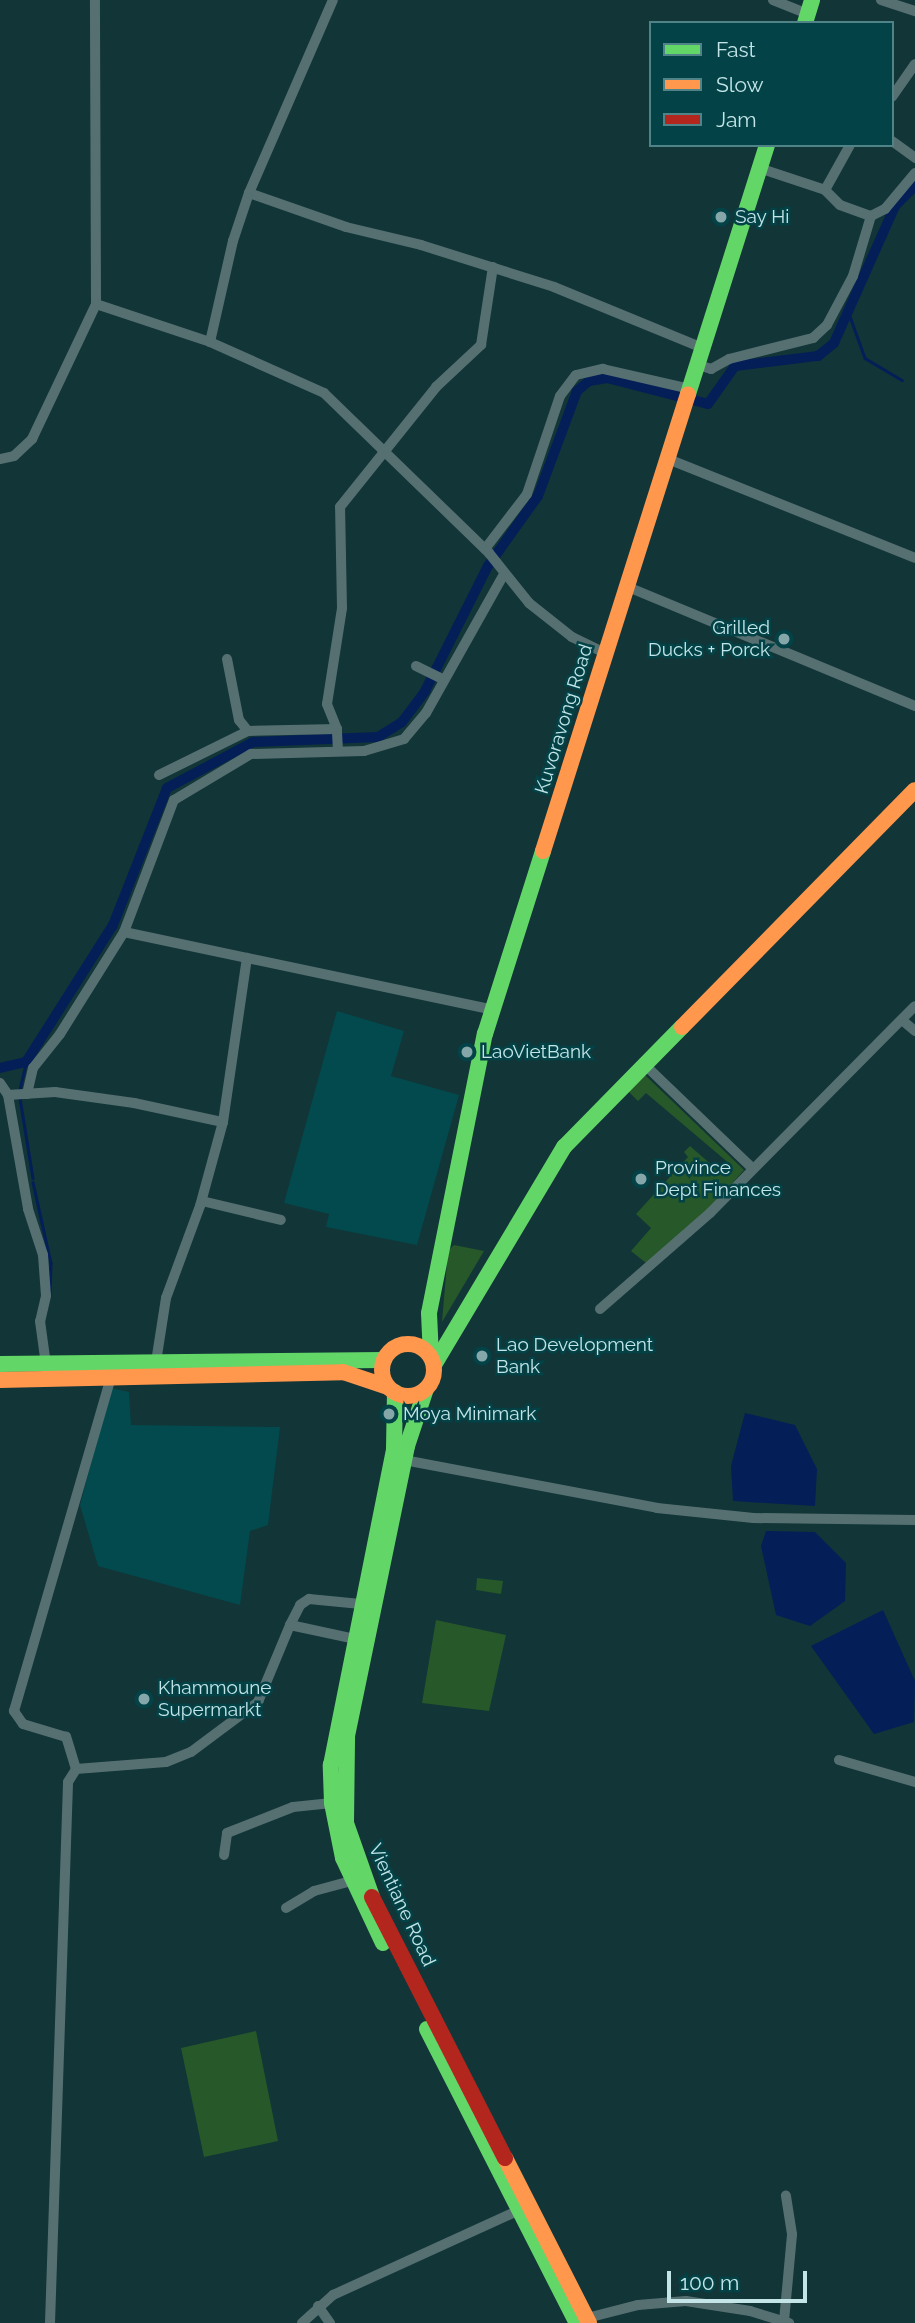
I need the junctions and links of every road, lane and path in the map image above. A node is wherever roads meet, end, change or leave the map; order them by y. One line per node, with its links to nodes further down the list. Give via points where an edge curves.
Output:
1 (94, 0): 19 (street)
2 (332, 0): 16 (street)
3 (773, 0): 6 (street)
4 (881, 0): 5 (street)
5 (915, 11)
6 (808, 12)
7 (915, 64): 8 (street)
8 (894, 94)
9 (894, 142): 12 (street)
10 (765, 147): 13 (main road, Kuvoravong Road)
11 (849, 147): 15 (street)
12 (915, 158)
13 (759, 168): 15 (street); 21 (main road, Kuvoravong Road)
14 (915, 173): 17 (street, via 885,209)
15 (825, 190): 17 (street, via 840,205)
16 (249, 193): 18 (street, via 346,227); 20 (street)
17 (871, 216): 22 (street, via 853,276 827,325 813,338 729,359 711,369)
18 (493, 267): 21 (street); 24 (street, via 481,345 436,387)
19 (96, 304): 20 (street); 25 (street, via 32,439 14,456)
20 (210, 342): 24 (street, via 309,383)
21 (703, 348): 22 (main road, Kuvoravong Road)
22 (698, 365): 23 (main road, Kuvoravong Road)
23 (690, 391): 26 (main road, Kuvoravong Road); 27 (street, via 603,369 576,375 560,396 527,494)
24 (384, 450): 27 (street); 36 (street, via 348,496 338,519 342,608 327,704)
25 (0, 459)
26 (668, 459): 28 (street); 30 (main road, Kuvoravong Road)
27 (487, 551): 29 (street)
28 (915, 558)
29 (501, 569): 31 (street, via 557,627); 34 (street)
30 (628, 587): 31 (main road, Kuvoravong Road); 35 (street)
31 (607, 654): 44 (main road, Kuvoravong Road)
32 (227, 659): 37 (street, via 239,720)
33 (416, 666): 34 (street)
34 (443, 679): 38 (street, via 404,739 384,748)
35 (915, 706)
36 (337, 729): 37 (street); 38 (street)
37 (248, 731): 39 (street)
38 (338, 751): 41 (street, via 251,754 181,793 169,808)
39 (159, 775)
40 (915, 790): 47 (main road)
41 (124, 932): 42 (street); 49 (street, via 60,1034 33,1068)
42 (247, 958): 44 (street); 51 (street)
43 (915, 1006): 45 (street)
44 (493, 1010): 56 (main road, Kuvoravong Road)
45 (902, 1020): 46 (street); 52 (street)
46 (915, 1031)
47 (644, 1064): 52 (street); 59 (main road, via 565,1147)
48 (0, 1083): 50 (street)
49 (27, 1094): 50 (street); 51 (street, via 55,1092 134,1103)
50 (8, 1095): 62 (street, via 28,1209 43,1255 46,1296 40,1321)
51 (223, 1122): 53 (street)
52 (754, 1169): 55 (street)
53 (202, 1201): 54 (street); 60 (street, via 166,1298)
54 (281, 1220)
55 (600, 1309)
56 (429, 1312): 57 (main road); 59 (main road, Kuvoravong Road)
57 (400, 1345): 58 (main road); 59 (main road, via 414,1345)
58 (384, 1360): 60 (main road); 65 (main road, via 383,1374)
59 (432, 1361): 66 (main road)
60 (156, 1362): 62 (main road)
61 (0, 1364): 62 (main road)
62 (46, 1365)
63 (111, 1377): 64 (main road); 65 (main road, via 343,1372); 73 (street, via 14,1711 23,1724 66,1737)
64 (0, 1380)
65 (391, 1389): 66 (main road, via 411,1396); 69 (main road, via 394,1450)
66 (426, 1389): 67 (main road, Vientiane Road)
67 (404, 1460): 68 (street, via 657,1508 753,1518); 71 (main road, Vientiane Road)
68 (915, 1520)
69 (362, 1604): 70 (street, via 309,1599 300,1605); 71 (main road)
70 (290, 1625): 71 (street); 73 (street, via 258,1702 191,1752 166,1762)
71 (360, 1640): 75 (main road, via 334,1736); 80 (main road, Vientiane Road, via 345,1757 344,1800 353,1851)
72 (839, 1760): 74 (street)
73 (76, 1769): 84 (street, via 68,1782)
74 (915, 1782)
75 (332, 1803): 76 (street, via 293,1807 227,1833); 77 (main road)
76 (224, 1854)
77 (351, 1881): 78 (street, via 314,1891); 80 (main road)
78 (286, 1908)
79 (786, 2195): 83 (street, via 792,2234)
80 (525, 2208): 81 (street); 82 (main road, Vientiane Road)
81 (318, 2306): 85 (street); 86 (street)
82 (585, 2321): 83 (street, via 638,2305 687,2301)
83 (787, 2322)
84 (50, 2323)
85 (302, 2323)
86 (330, 2323)

